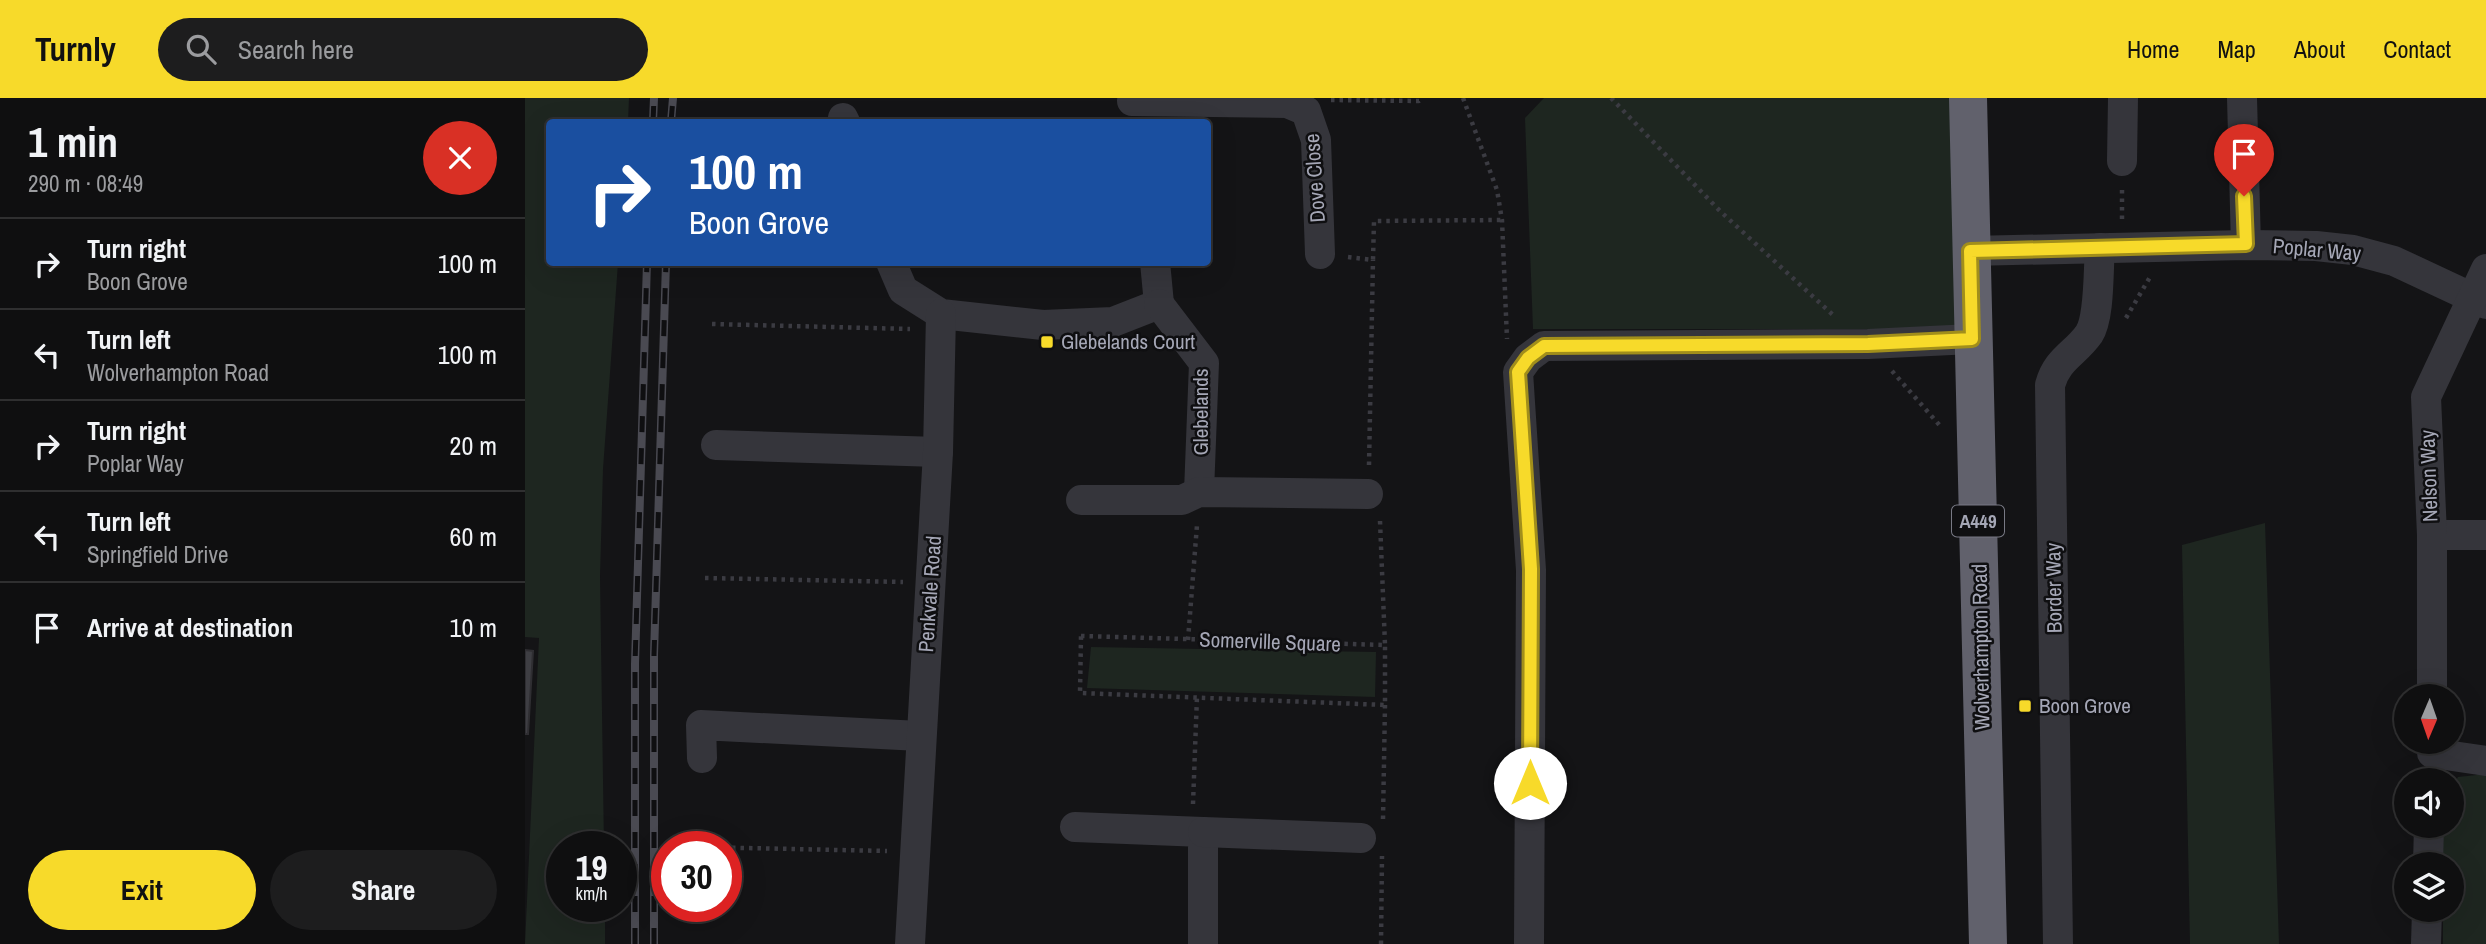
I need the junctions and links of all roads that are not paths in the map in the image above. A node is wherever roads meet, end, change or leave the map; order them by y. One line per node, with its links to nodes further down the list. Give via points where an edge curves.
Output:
1 (1968, 98): 8 (highway, Wolverhampton Road / A449)
2 (2123, 98): 5 (street)
3 (2242, 98): 6 (street)
4 (1133, 107): 9 (street, Dove Close, via 1287,103 1306,111 1316,140)
5 (2122, 161)
6 (2246, 244): 7 (street, Poplar Way); 13 (street, Poplar Way, via 2353,250 2394,261)
7 (2111, 248): 8 (street, Poplar Way); 37 (street, Border Way, via 2094,324 2054,369 2050,385)
8 (1970, 251): 16 (highway, Wolverhampton Road / A449)
9 (1320, 254)
10 (893, 266): 15 (street, via 904,290)
11 (1155, 266): 14 (street)
12 (2486, 269): 13 (street, Nelson Way)
13 (2479, 300): 23 (street, Nelson Way, via 2426,397)
14 (1159, 304): 15 (street, via 1113,323); 19 (street, Glebelands, via 1204,363)
15 (942, 322): 18 (street, Penkvale Road)
16 (1972, 339): 35 (street, via 1544,346 1528,358 1518,372 1531,569); 36 (highway, Wolverhampton Road / A449)
17 (716, 445): 18 (street)
18 (938, 452): 25 (street, Penkvale Road)
19 (1199, 492): 20 (street); 21 (street, via 1182,500)
20 (1368, 494)
21 (1081, 500)
22 (2486, 535): 23 (street)
23 (2432, 536): 24 (street, Nelson Way)
24 (2432, 684)
25 (920, 736): 26 (street, via 701,725); 33 (street, Penkvale Road)
26 (702, 758)
27 (2431, 759): 28 (street)
28 (2486, 761)
29 (1075, 827): 30 (street)
30 (1198, 833): 31 (street); 34 (street)
31 (1361, 838)
32 (2427, 922): 38 (street)
33 (910, 944)
34 (1203, 944)
35 (1529, 944)
36 (1988, 944)
37 (2057, 944)
38 (2426, 944)

